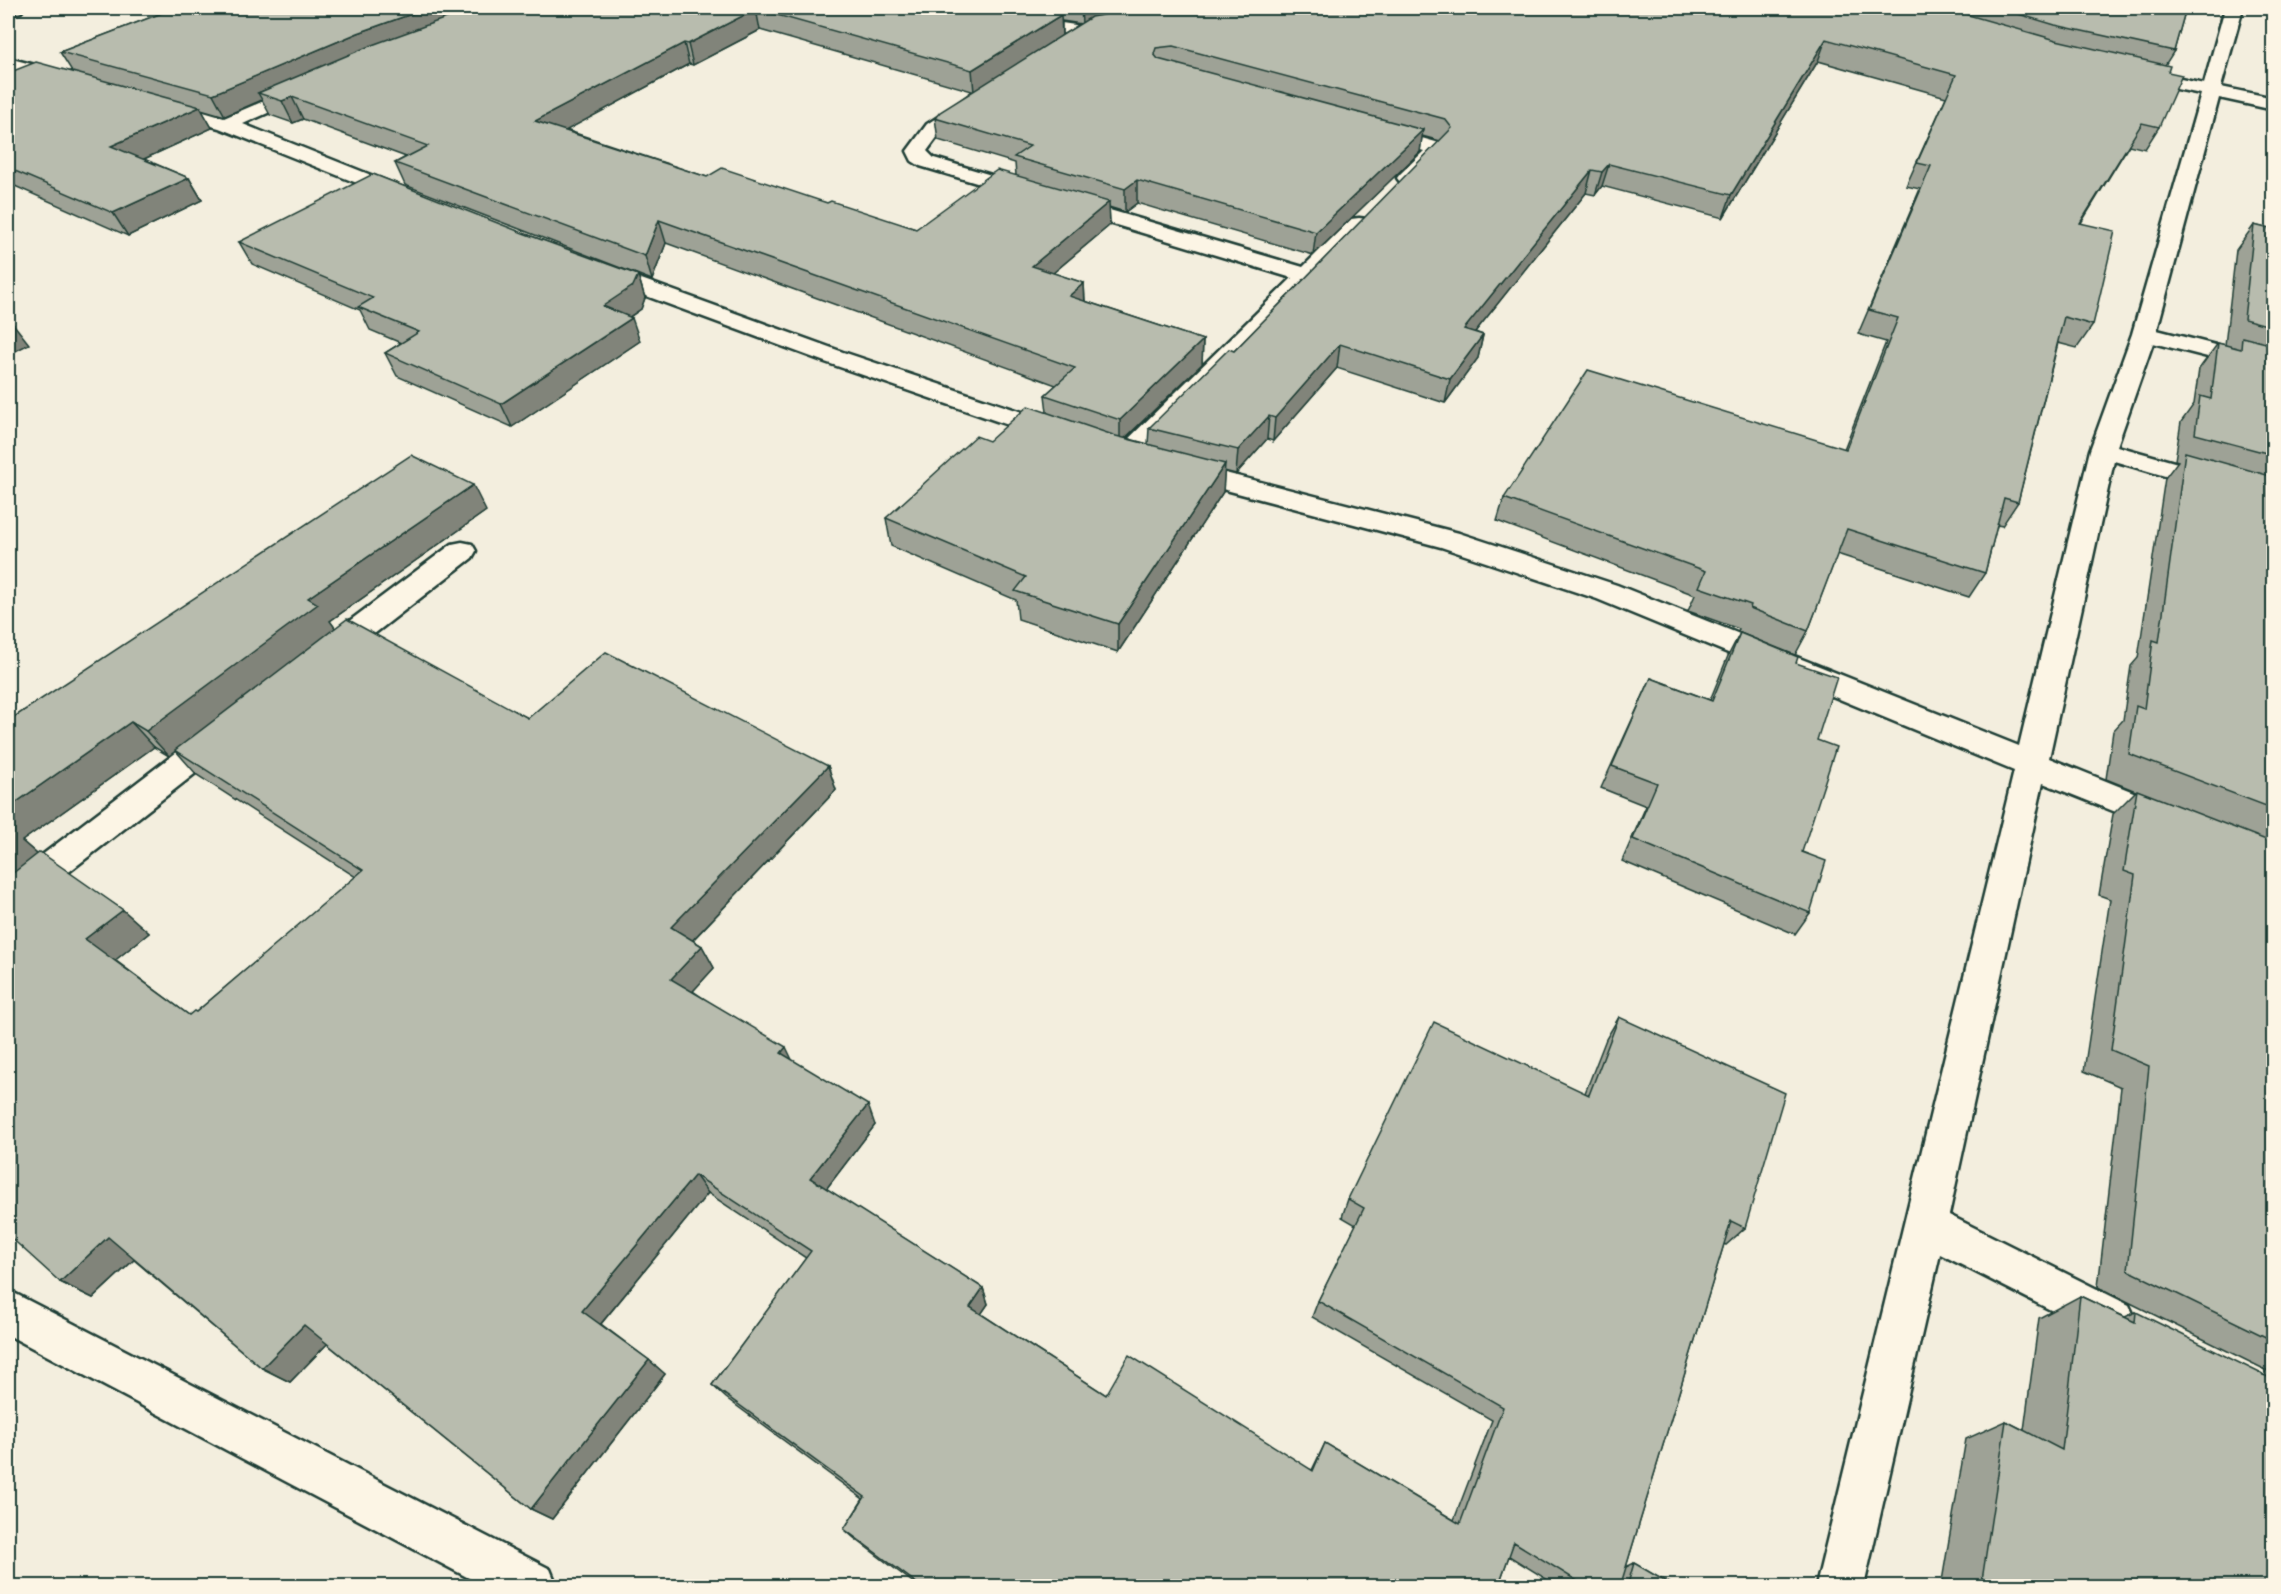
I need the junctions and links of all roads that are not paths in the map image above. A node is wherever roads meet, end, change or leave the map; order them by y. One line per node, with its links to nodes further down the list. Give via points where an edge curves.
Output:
1 (15, 8): 5 (street)
2 (984, 8): 6 (street)
3 (1139, 8): 6 (street, via 1112,27)
4 (2234, 8): 12 (street)
5 (8, 10)
6 (1087, 31): 7 (street)
7 (1058, 49)
8 (8, 63): 11 (street)
9 (2120, 71): 12 (street)
10 (321, 83): 16 (street)
11 (84, 84)
12 (2213, 91): 15 (street); 21 (street)
13 (991, 92): 20 (street, via 934,128 917,151 919,158)
14 (139, 99): 16 (street)
15 (2274, 104)
16 (226, 124): 18 (street)
17 (1366, 129): 20 (street, via 1436,150)
18 (421, 202)
19 (573, 261): 24 (street, via 834,357)
20 (1307, 275): 24 (street)
21 (2144, 334): 22 (street); 23 (street)
22 (2274, 367)
23 (2103, 450): 25 (street); 29 (street)
24 (1124, 454): 29 (street, via 1449,540 1607,592)
25 (2274, 499)
26 (462, 551): 27 (street)
27 (301, 675)
28 (244, 718): 31 (street)
29 (2031, 766): 30 (street); 32 (street)
30 (2196, 831)
31 (8, 900)
32 (1926, 1225): 34 (street); 36 (street)
33 (8, 1312): 35 (street)
34 (2147, 1337)
35 (533, 1587)
36 (1840, 1587)

